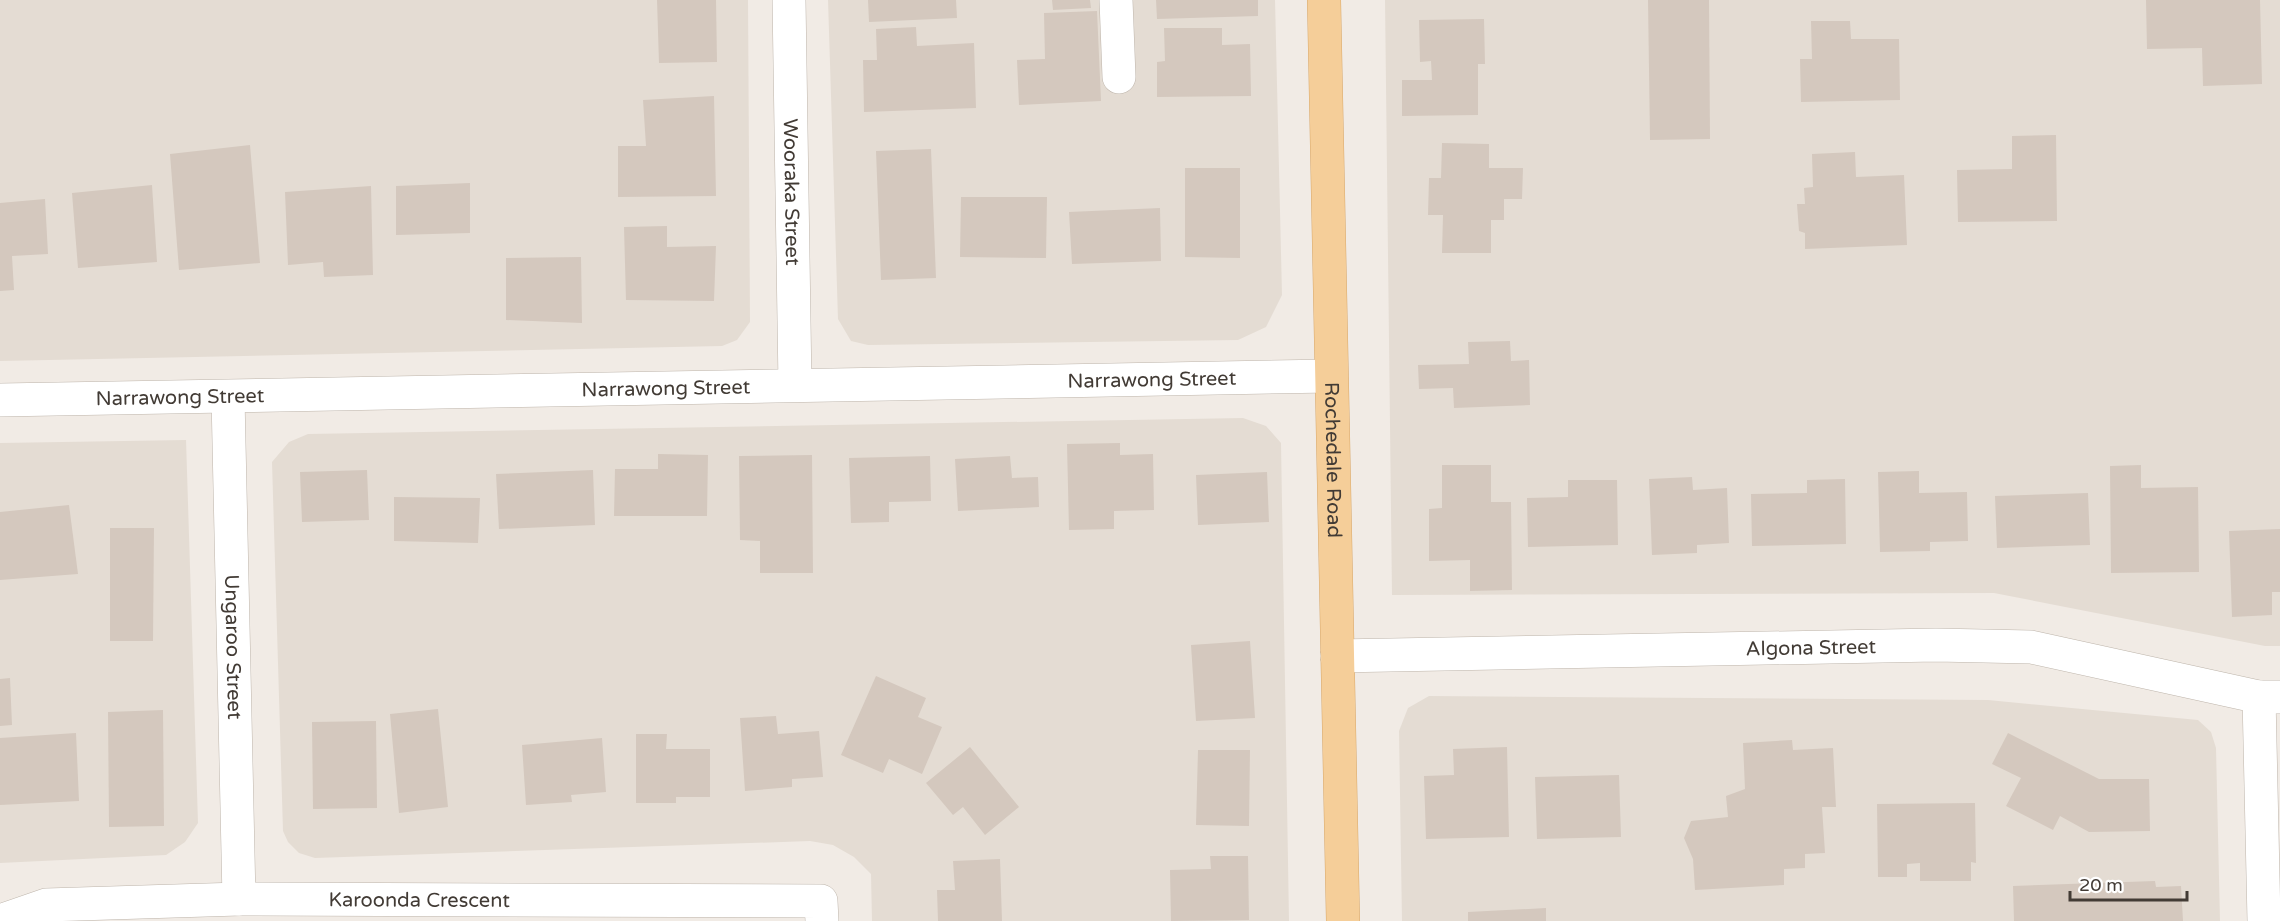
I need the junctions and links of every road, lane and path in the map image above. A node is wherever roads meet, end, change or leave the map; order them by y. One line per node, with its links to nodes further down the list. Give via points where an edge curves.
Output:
1 (789, 0): 6 (street, Wooraka Street)
2 (1116, 0): 4 (street)
3 (1324, 0): 5 (main road, Rochedale Road)
4 (1119, 77)
5 (1330, 376): 6 (street, Narrawong Street); 9 (main road, Rochedale Road)
6 (795, 385): 7 (street, Narrawong Street)
7 (228, 397): 8 (street, Narrawong Street); 11 (street, Ungaroo Street)
8 (0, 400)
9 (1337, 656): 10 (street, Algona Street, via 1936,645 2031,647); 14 (main road, Rochedale Road)
10 (2269, 697): 15 (street)
11 (239, 899): 12 (street, Karoonda Crescent, via 46,905); 13 (street, Karoonda Crescent, via 821,901)
12 (0, 921)
13 (822, 921)
14 (1343, 921)
15 (2264, 921)

